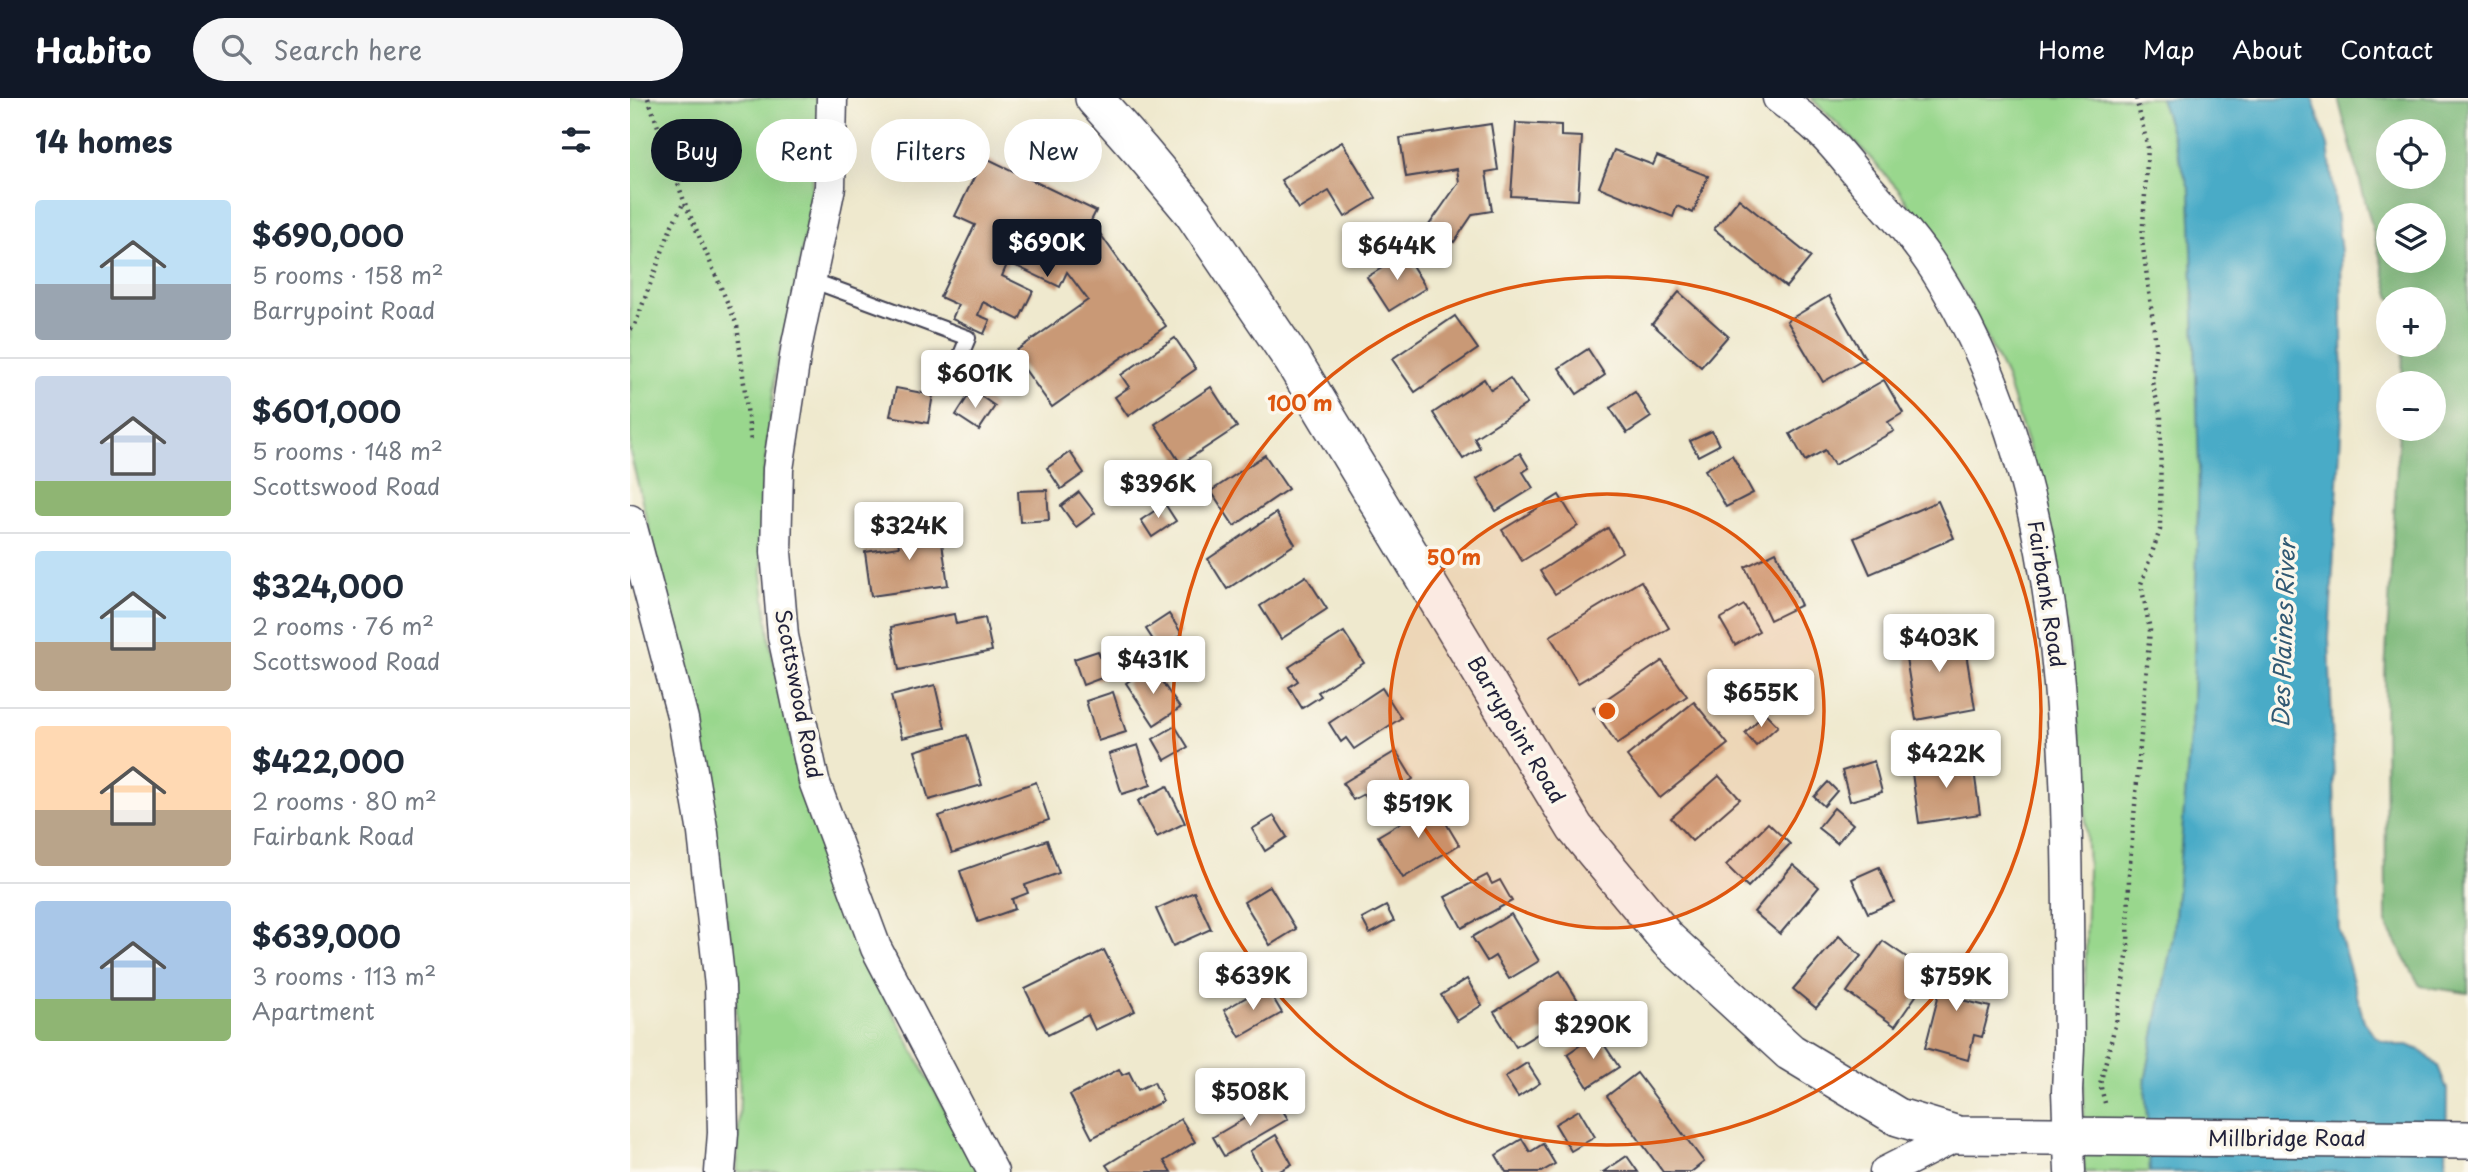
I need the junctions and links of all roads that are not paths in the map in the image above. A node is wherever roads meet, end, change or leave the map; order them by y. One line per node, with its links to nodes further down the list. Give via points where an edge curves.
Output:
1 (832, 98): 4 (street, Scottswood Road, via 830,187)
2 (1094, 98): 7 (street, Barrypoint Road, via 1201,225 1292,359 1575,828 1668,940 1790,1052 1898,1117)
3 (1778, 98): 10 (street, Fairbank Road, via 1817,129 1934,268 1992,381 2032,508 2057,662 2066,760)
4 (811, 280): 5 (lane, via 968,338); 12 (street, Scottswood Road, via 778,469 776,551 783,636 814,781 876,948)
5 (950, 381)
6 (630, 520): 11 (street, via 683,719 703,833 720,986)
7 (1958, 1135): 10 (street, Barrypoint Road); 13 (street)
8 (2106, 1138): 9 (street, Millbridge Road); 10 (street, Barrypoint Road)
9 (2468, 1140)
10 (2069, 1155)
11 (720, 1172)
12 (993, 1172)
13 (1885, 1172)

